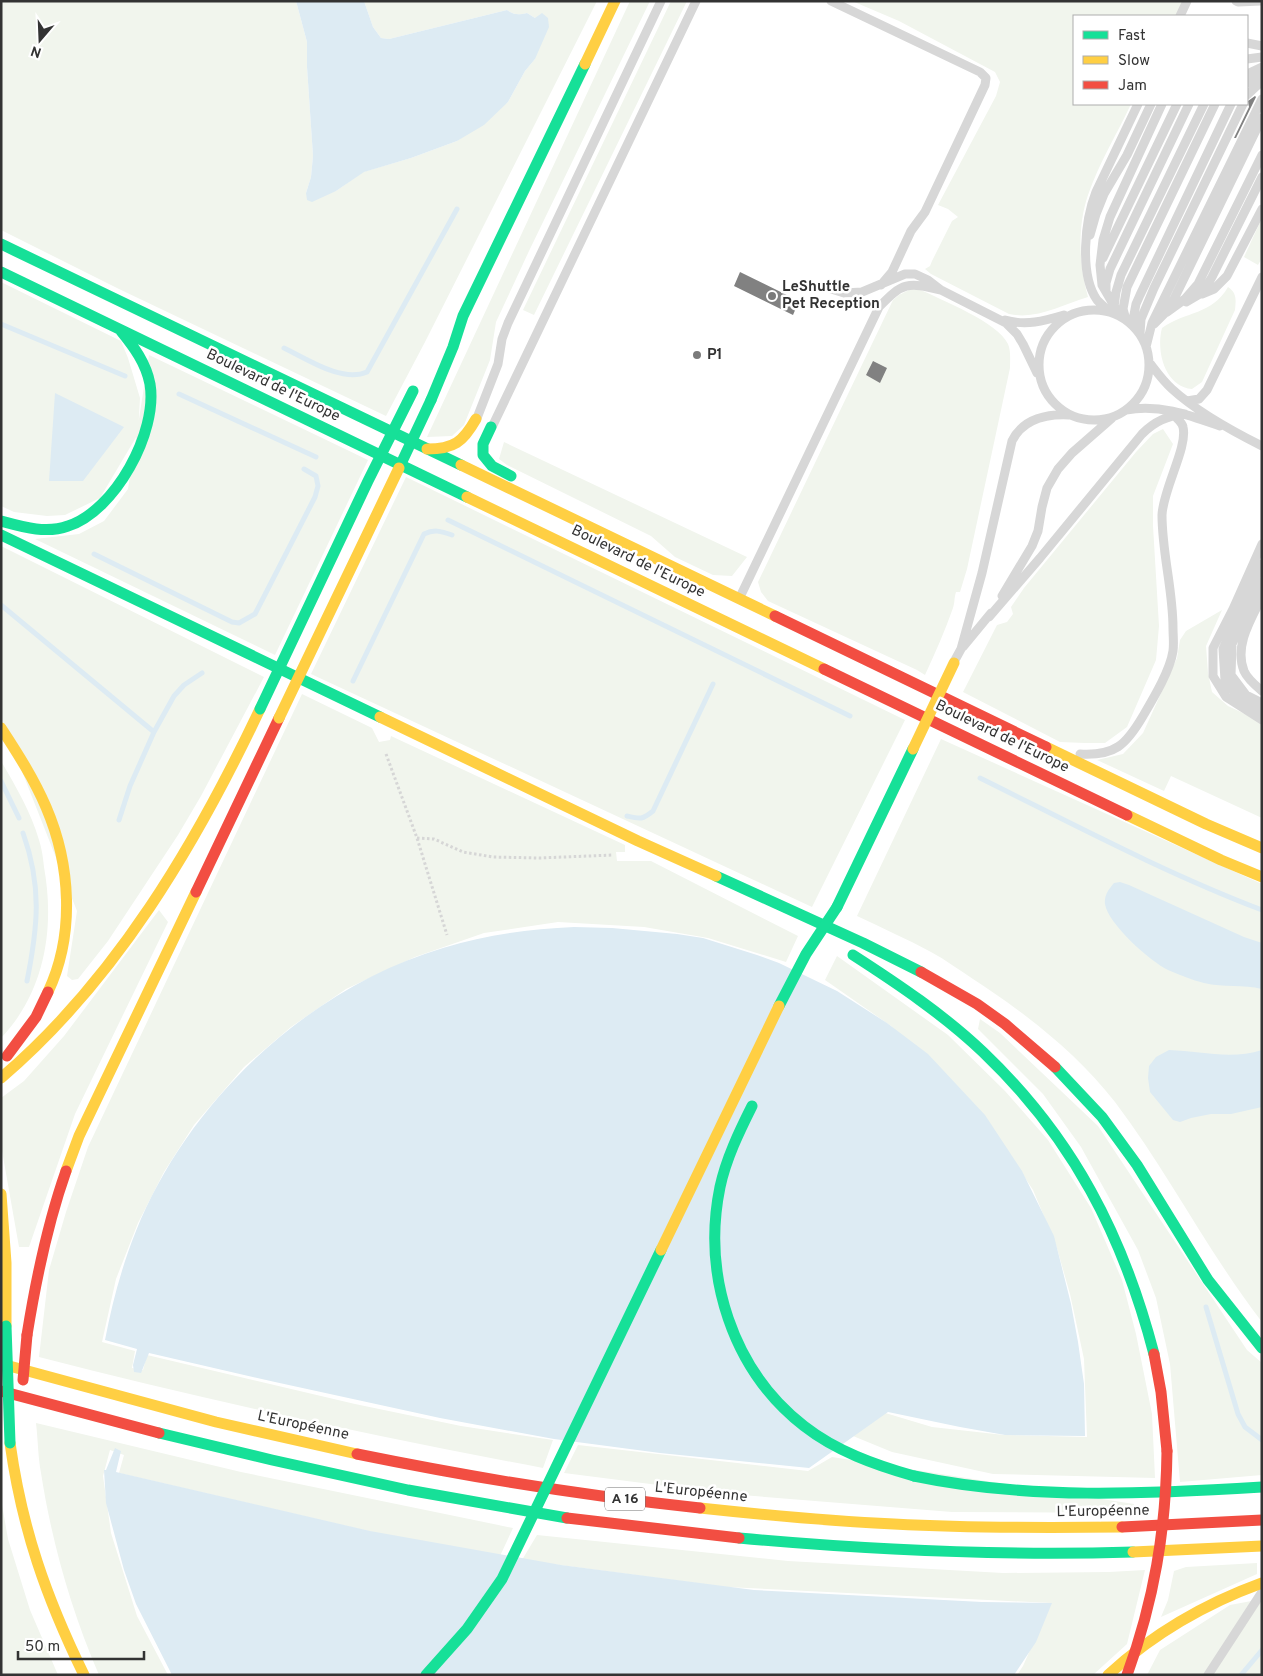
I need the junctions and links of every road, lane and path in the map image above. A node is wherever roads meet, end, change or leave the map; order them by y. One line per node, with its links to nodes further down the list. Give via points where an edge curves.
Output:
1 (615, 1): 52 (main road)
2 (661, 1): 69 (lane, via 508,323 498,364)
3 (696, 1): 70 (lane)
4 (831, 1): 43 (lane, via 980,72 986,78 925,212 911,231 892,272)
5 (1187, 1): 9 (lane)
6 (1191, 1): 10 (lane)
7 (1236, 1): 8 (lane)
8 (1261, 1)
9 (1180, 15)
10 (1186, 15)
11 (1248, 43): 13 (lane)
12 (1248, 48): 13 (lane)
13 (1262, 48)
14 (1248, 54): 15 (lane)
15 (1262, 56): 16 (lane)
16 (1248, 59)
17 (1262, 66): 18 (lane); 19 (lane)
18 (1248, 69)
19 (1248, 73)
20 (1262, 74): 22 (lane)
21 (1262, 81): 23 (lane)
22 (1248, 82)
23 (1248, 94)
24 (1262, 99): 56 (lane)
25 (1138, 105): 39 (lane, via 1091,205 1086,232)
26 (1151, 105): 39 (lane, via 1102,199)
27 (1162, 105): 40 (lane, via 1110,217)
28 (1177, 105): 40 (lane)
29 (1189, 105): 46 (lane, via 1110,269)
30 (1204, 105): 49 (lane, via 1121,275)
31 (1215, 105): 54 (lane, via 1127,287 1123,302)
32 (1231, 105): 54 (lane)
33 (1243, 105): 57 (lane, via 1154,288 1141,319)
34 (1262, 118): 51 (lane)
35 (1262, 155): 48 (lane, via 1203,274 1192,292)
36 (1262, 177): 47 (lane, via 1212,277)
37 (1262, 209): 47 (lane, via 1227,276 1214,289)
38 (1, 244): 73 (main road, Boulevard de l'Europe)
39 (1087, 257): 49 (lane, via 1093,292 1097,299)
40 (1100, 265): 46 (lane)
41 (1, 272): 55 (main road, Boulevard de l'Europe)
42 (1262, 277): 63 (lane, via 1207,390 1199,399)
43 (881, 285): 44 (lane, via 862,292 844,293); 45 (lane, via 905,274 915,274)
44 (825, 287)
45 (941, 290): 53 (lane); 83 (lane, via 907,285 897,289 879,307)
46 (1106, 294): 49 (lane)
47 (1197, 296): 48 (lane)
48 (1177, 306): 51 (lane)
49 (1112, 309): 50 (lane); 54 (lane)
50 (1073, 313): 53 (lane, via 1030,324); 61 (lane, via 1058,322 1042,344 1038,362)
51 (1165, 313): 56 (lane)
52 (463, 316): 58 (main road); 109 (main road, bridge, via 431,400 79,1136 48,1224 34,1288)
53 (1000, 319): 61 (lane, via 1017,334)
54 (1126, 320): 57 (lane)
55 (119, 328): 75 (main road, via 142,359 150,384 151,402 146,429 120,484 100,509 64,528 20,527); 98 (main road, Boulevard de l'Europe, via 1213,856)
56 (1149, 330): 59 (lane)
57 (1140, 334): 59 (lane)
58 (444, 341)
59 (1146, 347): 60 (lane)
60 (1149, 361): 63 (lane, via 1170,388); 64 (lane, via 1148,377 1142,392)
61 (1040, 380): 66 (lane, via 1048,396)
62 (416, 387): 103 (main road, bridge, via 200,827 113,956 62,1020)
63 (1187, 401): 71 (lane)
64 (1126, 410): 65 (lane, via 1156,408); 67 (lane)
65 (1185, 414): 68 (lane); 71 (lane)
66 (1070, 415): 67 (lane, via 1097,420); 85 (lane, via 1036,419 1020,429 1012,441)
67 (1115, 415): 84 (lane, via 1058,469 1047,488 1032,546)
68 (1174, 415): 84 (lane, via 1156,421 1142,434); 92 (lane, via 1183,425 1184,439 1162,512 1173,614 1173,651 1164,677 1130,738 1114,749 1093,754)
69 (476, 419): 73 (main road, via 464,438 453,446)
70 (491, 427): 74 (main road, via 482,450 484,457 488,463)
71 (1234, 431): 72 (lane)
72 (1262, 446)
73 (427, 449): 80 (main road, Boulevard de l'Europe)
74 (523, 482)
75 (1, 521)
76 (615, 526): 80 (main road)
77 (1, 535): 95 (main road)
78 (1262, 544): 90 (lane, via 1213,648 1213,676 1226,697)
79 (1262, 564): 89 (lane, via 1223,650 1225,680 1241,702)
80 (674, 568): 83 (main road, Boulevard de l'Europe)
81 (1262, 582): 88 (lane, via 1232,644 1231,667 1231,675 1246,695)
82 (1262, 597): 87 (lane, via 1248,625 1240,652 1244,672)
83 (739, 599): 92 (main road, Boulevard de l'Europe)
84 (989, 617): 85 (lane)
85 (961, 649): 86 (lane)
86 (954, 663): 99 (main road, bridge)
87 (1262, 692)
88 (1262, 703)
89 (1262, 712)
90 (1262, 720)
91 (1, 728): 102 (main road, via 22,757 53,824 64,861 68,907 62,952 48,992 25,1034)
92 (1059, 753): 96 (main road, Boulevard de l'Europe)
93 (386, 754): 94 (path)
94 (417, 838): 97 (path, via 493,857); 100 (path)
95 (638, 841): 99 (main road, bridge, via 826,945); 106 (main road, via 911,967 977,1004 1025,1040 1057,1068 1108,1125 1137,1165 1208,1280)
96 (1262, 848)
97 (613, 855)
98 (1262, 876)
99 (837, 907): 118 (main road, bridge, via 789,987 502,1579 468,1630)
100 (447, 935)
101 (842, 948): 120 (main road, bridge, via 899,985 957,1030 1024,1096 1068,1153 1102,1209 1127,1262 1158,1373 1167,1451 1165,1512 1159,1559 1147,1614)
102 (1, 1063)
103 (1, 1078)
104 (758, 1093): 111 (main road, bridge, via 732,1151 720,1188 717,1271 730,1326 739,1346 771,1395 803,1425 829,1442 885,1468 967,1486 1040,1492)
105 (1, 1194): 116 (main road, bridge, via 13,1472 26,1533 46,1591)
106 (1262, 1348)
107 (1, 1364): 112 (main road, L'Européenne / A 16, via 133,1401 298,1441 486,1478 646,1502 812,1519 958,1527 1105,1528)
108 (1, 1391): 113 (main road, A 16, via 213,1448 360,1480 547,1515 676,1532 843,1547 975,1553 1108,1554)
109 (22, 1405)
110 (25, 1463): 116 (main road, via 34,1524)
111 (1262, 1487)
112 (1262, 1520)
113 (1262, 1546)
114 (1262, 1583): 119 (main road, via 1178,1621 1137,1648)
115 (1262, 1592): 121 (lane)
116 (73, 1652): 117 (main road)
117 (84, 1675)
118 (426, 1675)
119 (1108, 1675)
120 (1127, 1675)
121 (1208, 1675)

